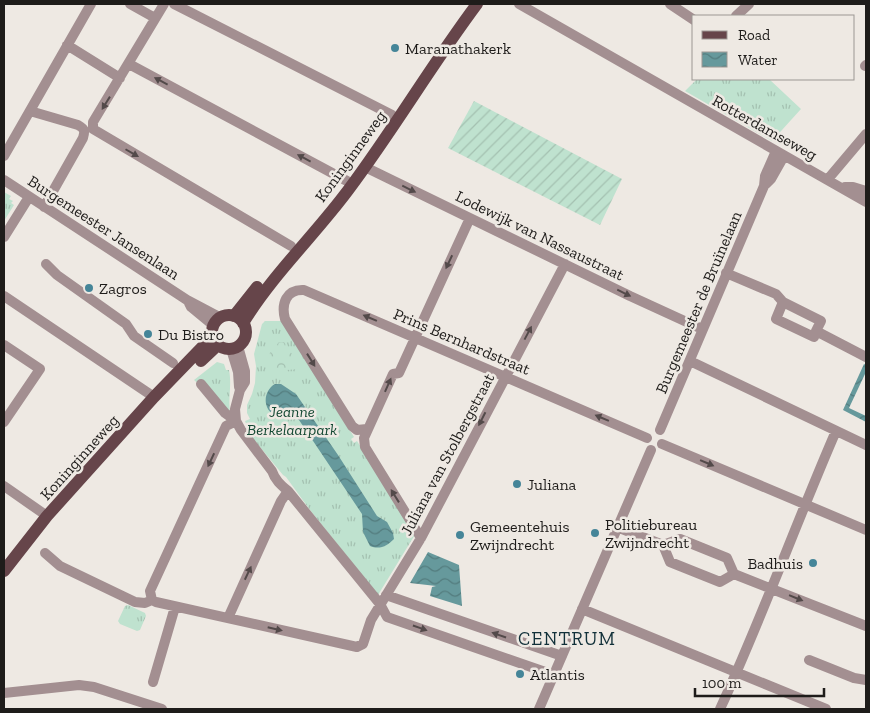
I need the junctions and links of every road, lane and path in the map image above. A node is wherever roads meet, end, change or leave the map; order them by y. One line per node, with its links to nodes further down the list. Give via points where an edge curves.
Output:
1 (91, 4): 13 (street)
2 (130, 4): 11 (street)
3 (164, 4): 11 (street)
4 (174, 4): 17 (street)
5 (465, 4): 17 (main road, Koninginneweg)
6 (477, 4): 22 (main road, Koninginneweg)
7 (519, 4): 20 (street, Rotterdamseweg)
8 (670, 4): 12 (street)
9 (748, 4): 10 (street)
10 (737, 15)
11 (155, 18): 14 (street)
12 (692, 19)
13 (67, 45): 15 (street); 16 (street)
14 (129, 64): 15 (street); 25 (street, one-way to 14)
15 (120, 78): 18 (street, one-way to 18)
16 (30, 111): 18 (street); 21 (street)
17 (392, 115): 25 (main road, Koninginneweg)
18 (88, 128): 30 (street); 33 (street, one-way to 33)
19 (866, 134): 23 (street)
20 (780, 153): 23 (street, Rotterdamseweg); 36 (street, Burgemeester de Bruïnelaan)
21 (4, 156)
22 (365, 167): 31 (street, Lodewijk van Nassaustraat, one-way to 31); 41 (main road, Koninginneweg, via 338,204)
23 (828, 179): 26 (street, Rotterdamseweg)
24 (4, 180): 28 (street, Burgemeester Jansenlaan)
25 (347, 181): 33 (main road, Koninginneweg)
26 (841, 187): 27 (street, Rotterdamseweg); 29 (street, Rotterdamseweg)
27 (866, 191)
28 (29, 197): 30 (street, Burgemeester Jansenlaan); 32 (street)
29 (866, 202)
30 (44, 207): 41 (street, Burgemeester Jansenlaan, via 187,300 191,307)
31 (470, 218): 35 (street, Lodewijk van Nassaustraat); 42 (street, one-way to 42)
32 (4, 237)
33 (291, 246): 41 (main road, Koninginneweg)
34 (46, 264): 46 (street, via 126,324 134,336)
35 (565, 264): 39 (street, Lodewijk van Nassaustraat, one-way to 39); 47 (street, Juliana van Stolbergstraat, one-way to 35)
36 (726, 274): 38 (street, via 776,294); 39 (street, Burgemeester de Bruïnelaan)
37 (4, 296): 49 (street)
38 (783, 302): 40 (street, via 821,321); 40 (street, via 776,319 814,336)
39 (702, 328): 45 (street, Burgemeester de Bruïnelaan)
40 (816, 331): 44 (street)
41 (227, 333): 49 (main road, Koninginneweg); 50 (street, via 240,390 235,409); 68 (main road, Koninginneweg)
42 (415, 337): 47 (street, Prins Bernhardstraat); 52 (street, one-way to 42, via 393,374 399,373); 52 (street, Prins Bernhardstraat, one-way to 52, via 304,290 291,292 287,297 285,319 352,426 357,430)
43 (4, 345): 51 (street, via 40,369)
44 (866, 357)
45 (690, 361): 53 (street, Burgemeester de Bruïnelaan); 54 (street)
46 (173, 363)
47 (505, 376): 55 (street, Prins Bernhardstraat, one-way to 47); 65 (street, Juliana van Stolbergstraat, one-way to 65)
48 (201, 384): 50 (street)
49 (154, 397): 62 (main road, Koninginneweg)
50 (236, 421): 60 (street, via 272,471 282,478); 73 (street, one-way to 73, via 226,426 150,591)
51 (4, 422)
52 (367, 430): 65 (street, one-way to 52, via 365,447)
53 (660, 430): 55 (street, via 651,432); 56 (street, via 664,437)
54 (836, 431): 57 (street); 61 (street)
55 (647, 438): 58 (street, via 646,446)
56 (662, 444): 58 (street, via 659,450); 61 (street, one-way to 61)
57 (866, 445)
58 (651, 450): 63 (street)
59 (4, 486): 62 (street)
60 (288, 491): 72 (street); 76 (street, one-way to 60)
61 (804, 503): 64 (street); 71 (street)
62 (47, 516): 68 (main road, Koninginneweg)
63 (618, 527): 66 (street); 75 (street)
64 (866, 530)
65 (421, 538): 72 (street, Juliana van Stolbergstraat)
66 (663, 545): 70 (street, via 680,538 727,558); 70 (street, via 670,562 720,582)
67 (45, 553): 73 (street, via 60,566 135,602)
68 (15, 559): 69 (main road, Koninginneweg)
69 (4, 571)
70 (734, 574): 71 (street)
71 (770, 588): 77 (street, one-way to 77); 80 (street)
72 (383, 599): 76 (street, Juliana van Stolbergstraat, one-way to 72, via 357,648 363,644); 78 (street, one-way to 72); 81 (street, one-way to 81, via 387,616)
73 (152, 600): 74 (street)
74 (175, 606): 76 (street); 83 (street)
75 (582, 609): 78 (street); 80 (street)
76 (228, 618)
77 (866, 626)
78 (562, 656): 81 (street)
79 (809, 660): 82 (street)
80 (737, 673): 86 (street); 89 (street)
81 (554, 675): 88 (street)
82 (866, 680)
83 (153, 682)
84 (4, 694): 85 (street, via 79,685 94,687)
85 (134, 705): 87 (street)
86 (822, 708)
87 (162, 709)
88 (540, 709)
89 (720, 709)

